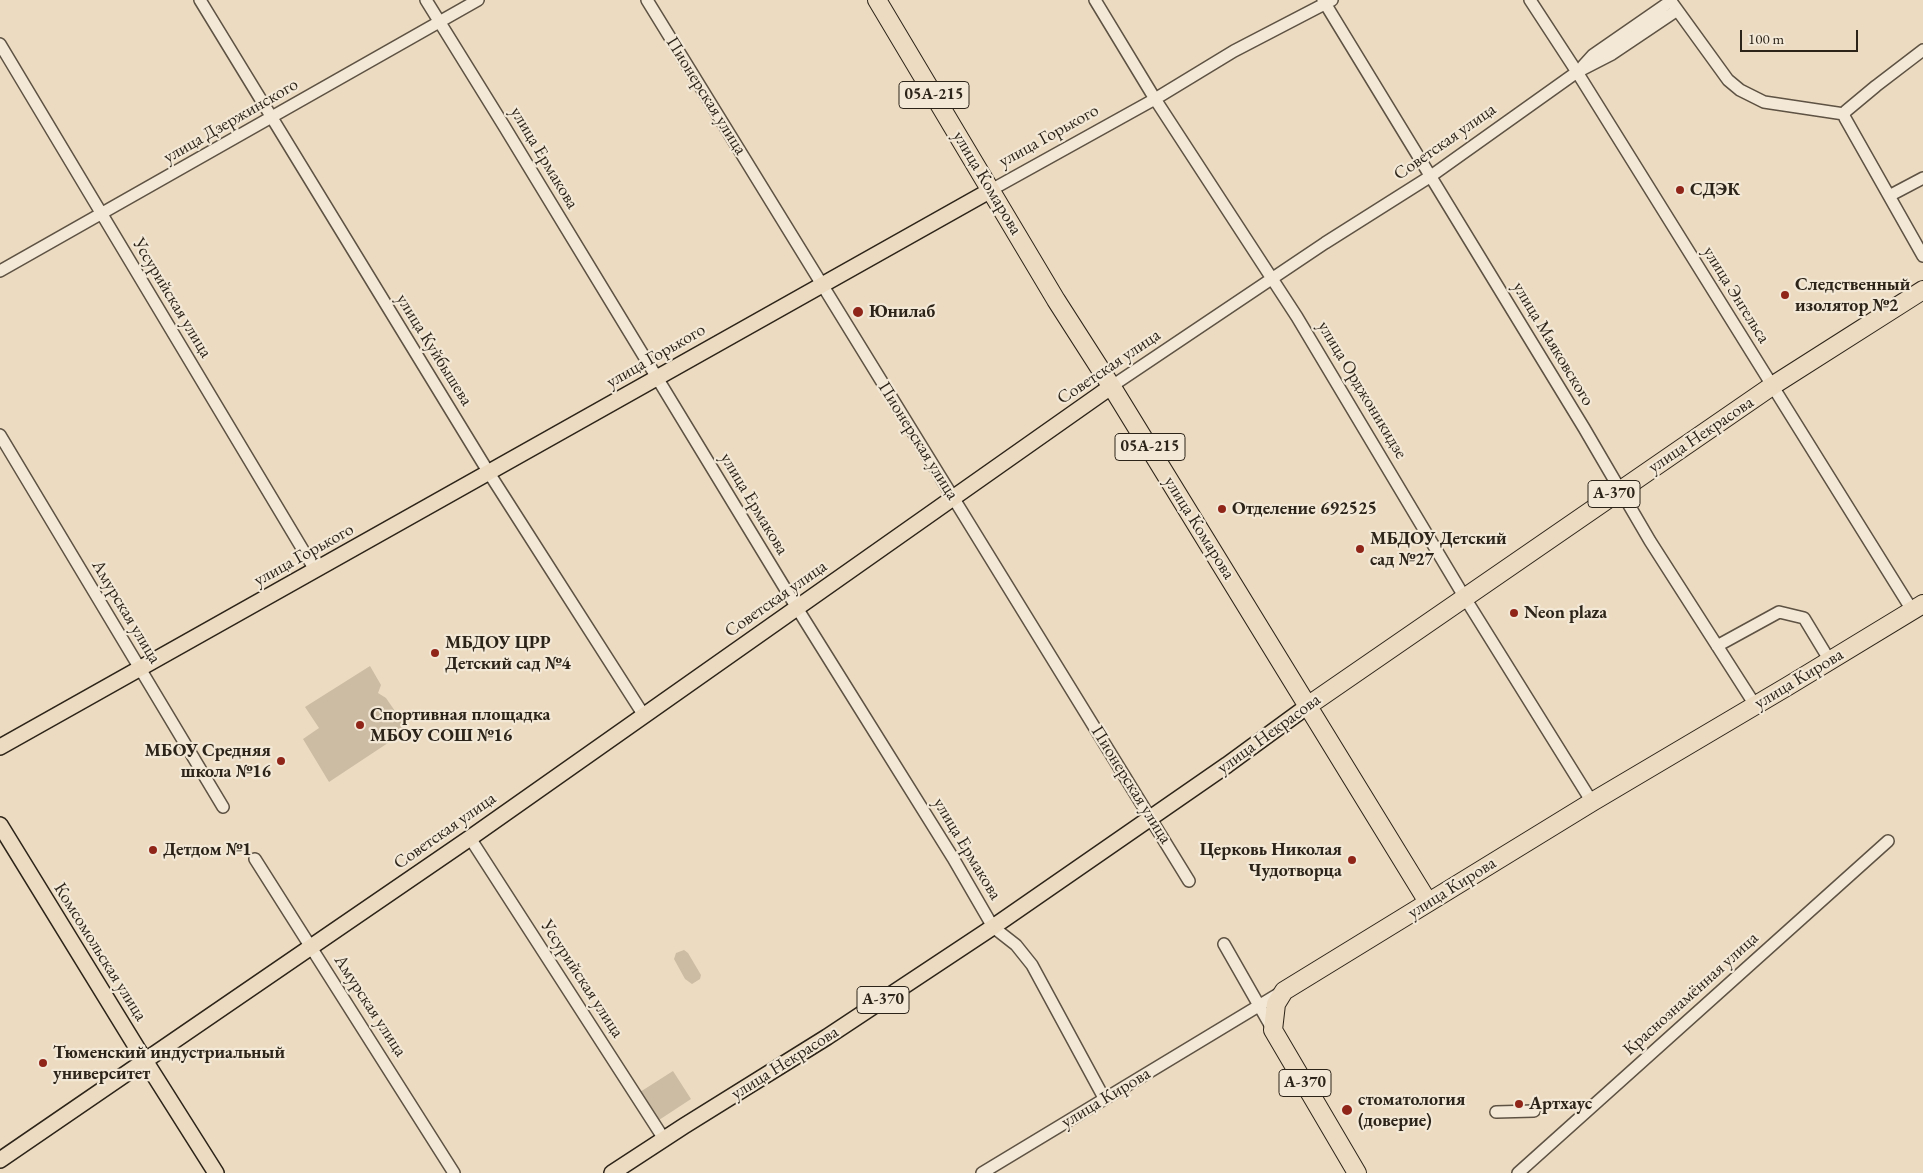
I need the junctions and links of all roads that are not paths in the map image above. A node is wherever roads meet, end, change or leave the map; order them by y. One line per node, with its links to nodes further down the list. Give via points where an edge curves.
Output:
1 (200, 0): 16 (street, улица Куйбышева)
2 (426, 0): 10 (street, улица Ермакова)
3 (478, 0): 10 (street, улица Дзержинского)
4 (647, 0): 25 (street, Пионерская улица)
5 (877, 0): 19 (highway, улица Комарова / 05А-215)
6 (1095, 0): 14 (street, улица Орджоникидзе)
7 (1530, 0): 13 (street, улица Энгельса)
8 (1327, 1): 14 (street, улица Горького, via 1234,51); 17 (street, улица Маяковского)
9 (1672, 4): 13 (street, Советская улица, via 1612,54); 15 (street, via 1728,80 1740,90 1764,102)
10 (439, 22): 16 (street, улица Дзержинского); 27 (street, улица Ермакова)
11 (0, 44): 21 (street, Уссурийская улица)
12 (1923, 50): 15 (street)
13 (1577, 72): 17 (street, Советская улица); 29 (street, улица Энгельса)
14 (1155, 99): 19 (street, улица Горького); 24 (street, улица Орджоникидзе)
15 (1844, 114): 20 (street)
16 (272, 118): 21 (street, улица Дзержинского); 31 (street, улица Куйбышева)
17 (1431, 176): 24 (street, Советская улица); 32 (street, улица Маяковского)
18 (1923, 178): 20 (street)
19 (991, 190): 25 (main road, улица Горького); 28 (highway, улица Комарова / 05А-215)
20 (1890, 196): 22 (street)
21 (102, 215): 23 (street, улица Дзержинского); 34 (street, Уссурийская улица)
22 (1923, 256)
23 (0, 271)
24 (1273, 279): 28 (street, Советская улица); 35 (street, улица Орджоникидзе)
25 (822, 284): 27 (main road, улица Горького); 33 (street, Пионерская улица)
26 (1923, 290): 29 (highway, улица Некрасова / А-370)
27 (656, 377): 31 (main road, улица Горького); 37 (street, улица Ермакова)
28 (1112, 386): 33 (main road, Советская улица); 41 (highway, улица Комарова / 05А-215)
29 (1772, 386): 32 (highway, улица Некрасова / А-370); 36 (street, улица Энгельса)
30 (0, 436): 40 (street, Амурская улица)
31 (489, 473): 34 (main road, улица Горького); 43 (street, улица Куйбышева)
32 (1620, 490): 35 (highway, улица Некрасова / А-370); 38 (street, улица Маяковского)
33 (953, 498): 37 (main road, Советская улица); 47 (street, Пионерская улица)
34 (315, 570): 40 (main road, улица Горького)
35 (1465, 598): 41 (highway, улица Некрасова / А-370); 45 (street, улица Орджоникидзе)
36 (1917, 607): 39 (highway, улица Кирова)
37 (797, 608): 43 (main road, Советская улица); 54 (street, улица Ермакова)
38 (1717, 646): 39 (street, via 1778,612 1804,618); 42 (street, улица Маяковского)
39 (1830, 661): 42 (highway, улица Кирова)
40 (140, 669): 44 (main road, улица Горького); 46 (street, Амурская улица)
41 (1308, 705): 47 (main road, улица Некрасова / А-370); 53 (highway, улица Комарова)
42 (1755, 706): 45 (highway, улица Кирова)
43 (643, 714): 49 (main road, Советская улица)
44 (0, 747)
45 (1592, 802): 53 (highway, улица Кирова)
46 (223, 807)
47 (1150, 816): 52 (street, Пионерская улица); 54 (main road, улица Некрасова / А-370)
48 (0, 825): 60 (main road, Комсомольская улица)
49 (470, 838): 56 (main road, Советская улица); 64 (street, Уссурийская улица)
50 (1888, 841): 71 (street, Краснознамённая улица)
51 (255, 859): 56 (street, Амурская улица)
52 (1189, 881)
53 (1428, 902): 57 (highway, улица Кирова)
54 (993, 927): 61 (street, улица Ермакова, via 1016,945 1032,966); 64 (main road, улица Некрасова / А-370, via 827,1037)
55 (1224, 944): 58 (street)
56 (311, 947): 60 (main road, Советская улица); 67 (street, Амурская улица)
57 (1284, 991): 58 (street, улица Кирова); 59 (highway, via 1276,1004)
58 (1259, 1006): 59 (street); 61 (street, улица Кирова)
59 (1273, 1030): 70 (highway, А-370)
60 (144, 1060): 65 (main road, Советская улица); 66 (main road, Комсомольская улица)
61 (1104, 1098): 69 (street, улица Кирова)
62 (1534, 1111): 63 (street)
63 (1496, 1112)
64 (664, 1139): 68 (main road, улица Некрасова / А-370)
65 (0, 1160)
66 (216, 1173)
67 (454, 1173)
68 (612, 1173)
69 (982, 1173)
70 (1356, 1173)
71 (1518, 1173)

